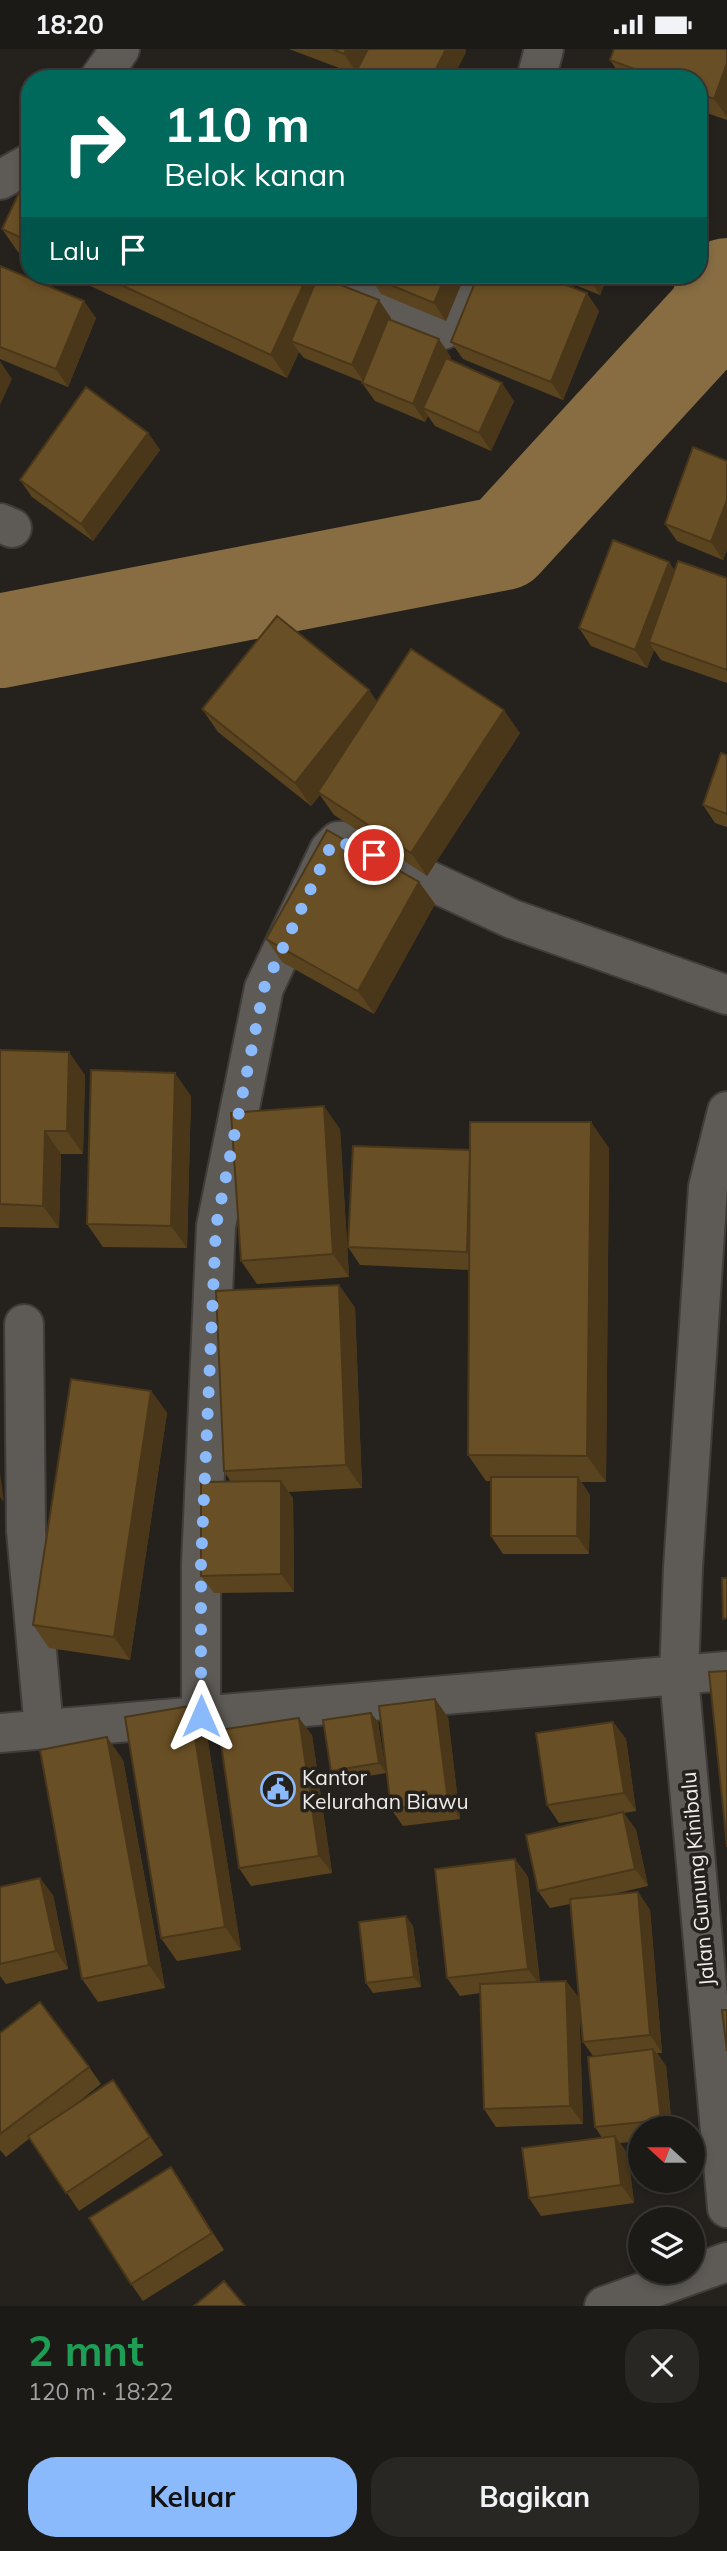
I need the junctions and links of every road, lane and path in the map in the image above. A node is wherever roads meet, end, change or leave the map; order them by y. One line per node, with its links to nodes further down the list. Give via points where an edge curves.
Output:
1 (120, 49): 3 (street)
2 (544, 49): 4 (street)
3 (105, 70)
4 (538, 70)
5 (326, 284): 6 (street, via 442,330 457,324)
6 (474, 284)
7 (727, 995): 12 (street, via 512,919 344,841 329,850 264,988 216,1226 201,1564)
8 (727, 1111): 11 (street, Jalan Gunung Kinibalu, via 708,1188)
9 (24, 1324): 13 (street, via 26,1531)
10 (727, 1671): 11 (street)
11 (679, 1676): 12 (street); 15 (street, Jalan Gunung Kinibalu)
12 (201, 1716): 13 (street)
13 (44, 1729): 14 (street)
14 (0, 1733)
15 (726, 2189)
16 (727, 2262): 17 (street)
17 (604, 2306)

